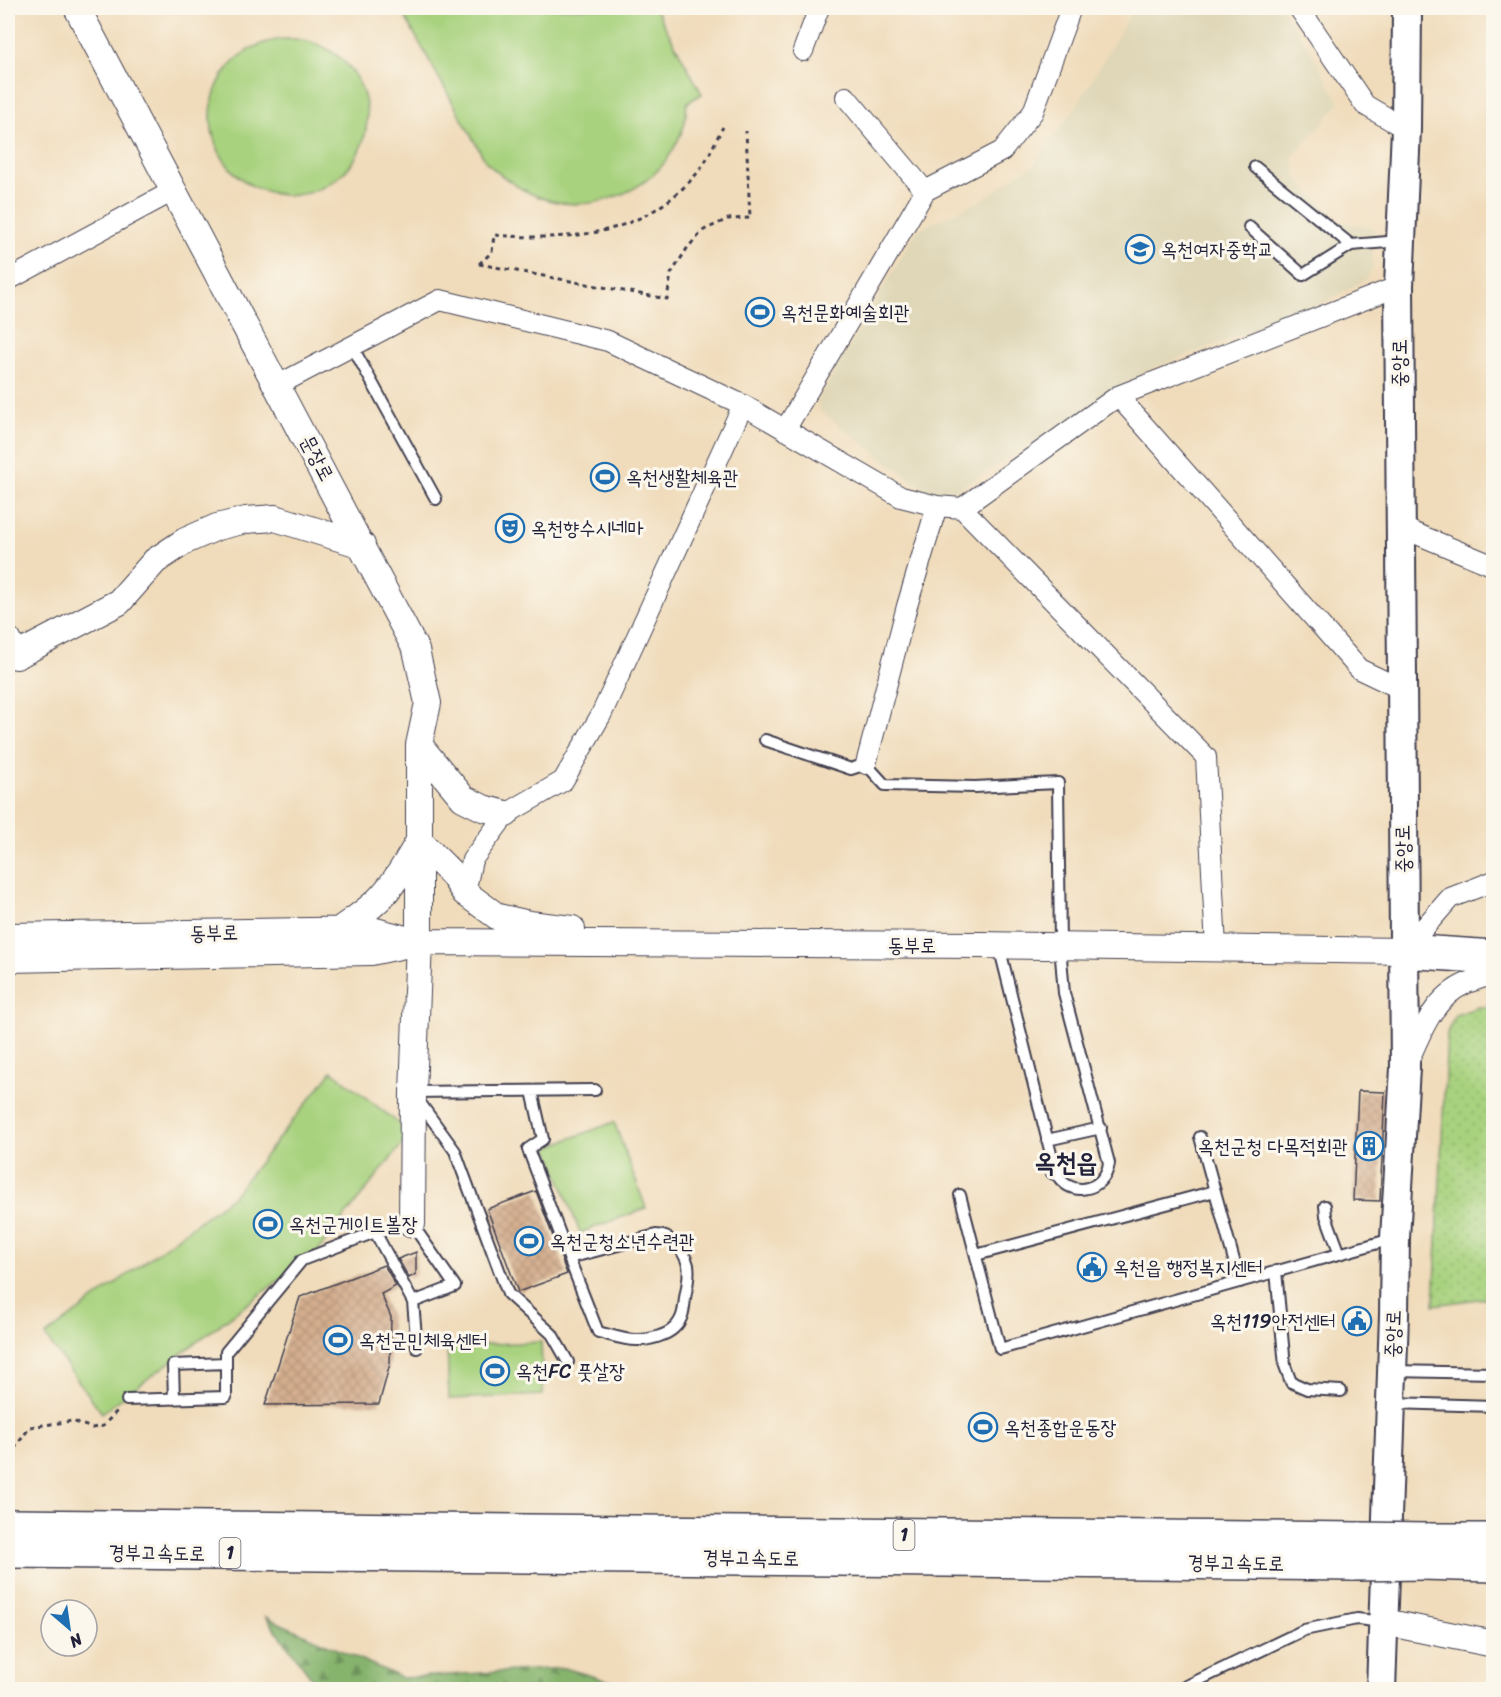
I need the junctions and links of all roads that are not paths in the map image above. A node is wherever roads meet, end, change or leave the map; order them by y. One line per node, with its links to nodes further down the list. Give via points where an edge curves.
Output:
1 (77, 8): 10 (street, 문장로)
2 (819, 8): 6 (street)
3 (1071, 8): 11 (street, via 1033,111 1002,151)
4 (1299, 8): 8 (street, via 1365,105)
5 (1407, 8): 8 (main road, 중앙로)
6 (803, 51)
7 (846, 97): 11 (street)
8 (1406, 129): 13 (main road, 중앙로)
9 (1255, 167): 14 (lane)
10 (173, 191): 15 (street); 18 (street, 문장로)
11 (925, 191): 21 (street)
12 (1249, 227): 14 (lane, via 1303,275)
13 (1401, 241): 14 (lane); 16 (main road, 중앙로)
14 (1351, 245)
15 (8, 280)
16 (1399, 286): 19 (street); 25 (main road, 중앙로)
17 (352, 346): 18 (street); 20 (street, via 440,300 608,341); 22 (lane)
18 (278, 385): 26 (street, 문장로)
19 (1118, 396): 24 (street); 29 (street, via 1359,669)
20 (743, 405): 21 (street); 33 (street, via 601,715 563,781)
21 (785, 430): 23 (street, via 901,497)
22 (436, 499)
23 (937, 506): 24 (street); 32 (street)
24 (962, 508): 43 (street, via 1206,757)
25 (1400, 527): 27 (street); 29 (main road, 중앙로)
26 (362, 544): 28 (street, via 275,518 217,527 154,561 119,602); 31 (street, 문장로, via 416,650 428,703)
27 (1494, 566)
28 (10, 652)
29 (1401, 689): 44 (main road, 중앙로)
30 (765, 740): 32 (lane, via 851,769)
31 (419, 745): 33 (street, via 463,798); 34 (street, 문장로)
32 (866, 764): 42 (lane, via 885,785 1058,783)
33 (506, 814): 36 (street, via 472,860)
34 (419, 841): 36 (street); 37 (street, via 382,896); 39 (street, 문장로)
35 (1494, 880): 44 (street, via 1450,898)
36 (465, 893): 40 (street, via 498,917 580,930)
37 (338, 931): 38 (street, 동부로); 39 (street, 동부로, via 372,930)
38 (8, 936)
39 (419, 942): 40 (street, 동부로); 46 (street, 동부로, via 371,952); 51 (street, 문장로)
40 (586, 943): 41 (street, 동부로)
41 (999, 946): 42 (street, 동부로); 54 (lane)
42 (1060, 946): 43 (street, 동부로); 52 (lane, via 1064,993)
43 (1216, 948): 44 (street, 동부로)
44 (1404, 951): 45 (highway); 48 (main road, 중앙로)
45 (1494, 957)
46 (8, 959)
47 (1494, 974): 48 (street, via 1464,984 1430,1013)
48 (1406, 1068): 60 (main road, 중앙로)
49 (595, 1090): 50 (lane)
50 (532, 1091): 51 (lane); 63 (lane, via 543,1139 528,1149)
51 (413, 1092): 58 (street, 문장로); 68 (lane, via 455,1151 508,1294 552,1334)
52 (1101, 1128): 54 (lane); 54 (lane, via 1109,1163 1100,1182 1090,1188 1075,1189 1062,1182)
53 (1200, 1137): 55 (lane)
54 (1047, 1140)
55 (1215, 1191): 62 (lane); 65 (lane)
56 (960, 1195): 62 (lane)
57 (1325, 1206): 61 (lane)
58 (412, 1224): 59 (lane); 66 (lane, via 455,1286)
59 (375, 1232): 66 (lane); 69 (lane, via 302,1260 226,1352)
60 (1395, 1238): 61 (lane); 70 (main road, 중앙로)
61 (1340, 1254): 64 (lane)
62 (976, 1255): 65 (lane, via 1000,1349)
63 (569, 1258): 63 (lane, via 664,1235 688,1264 683,1316 674,1328 639,1340 598,1332)
64 (1276, 1272): 65 (lane); 72 (lane, via 1285,1366 1291,1382 1307,1389)
65 (1240, 1281)
66 (413, 1302): 67 (lane)
67 (417, 1348)
68 (568, 1362)
69 (226, 1363): 73 (lane, via 226,1397); 73 (lane, via 173,1365)
70 (1392, 1371): 71 (lane); 75 (main road, 중앙로)
71 (1494, 1373)
72 (1341, 1391)
73 (174, 1399): 74 (lane)
74 (127, 1400)
75 (1391, 1403): 76 (lane); 83 (main road, 중앙로)
76 (1494, 1406)
77 (8, 1526): 80 (highway, 경부고속도로 / 1)
78 (1494, 1540): 81 (highway, 경부고속도로 / 1)
79 (8, 1551): 80 (highway, 경부고속도로 / 1)
80 (1358, 1552): 81 (highway, 경부고속도로 / 1, bridge)
81 (1424, 1552): 82 (highway, 경부고속도로 / 1)
82 (1494, 1565)
83 (1384, 1622): 84 (street); 85 (lane, via 1357,1619 1304,1630); 86 (main road, 중앙로)
84 (1494, 1644)
85 (1178, 1689)
86 (1381, 1689)

